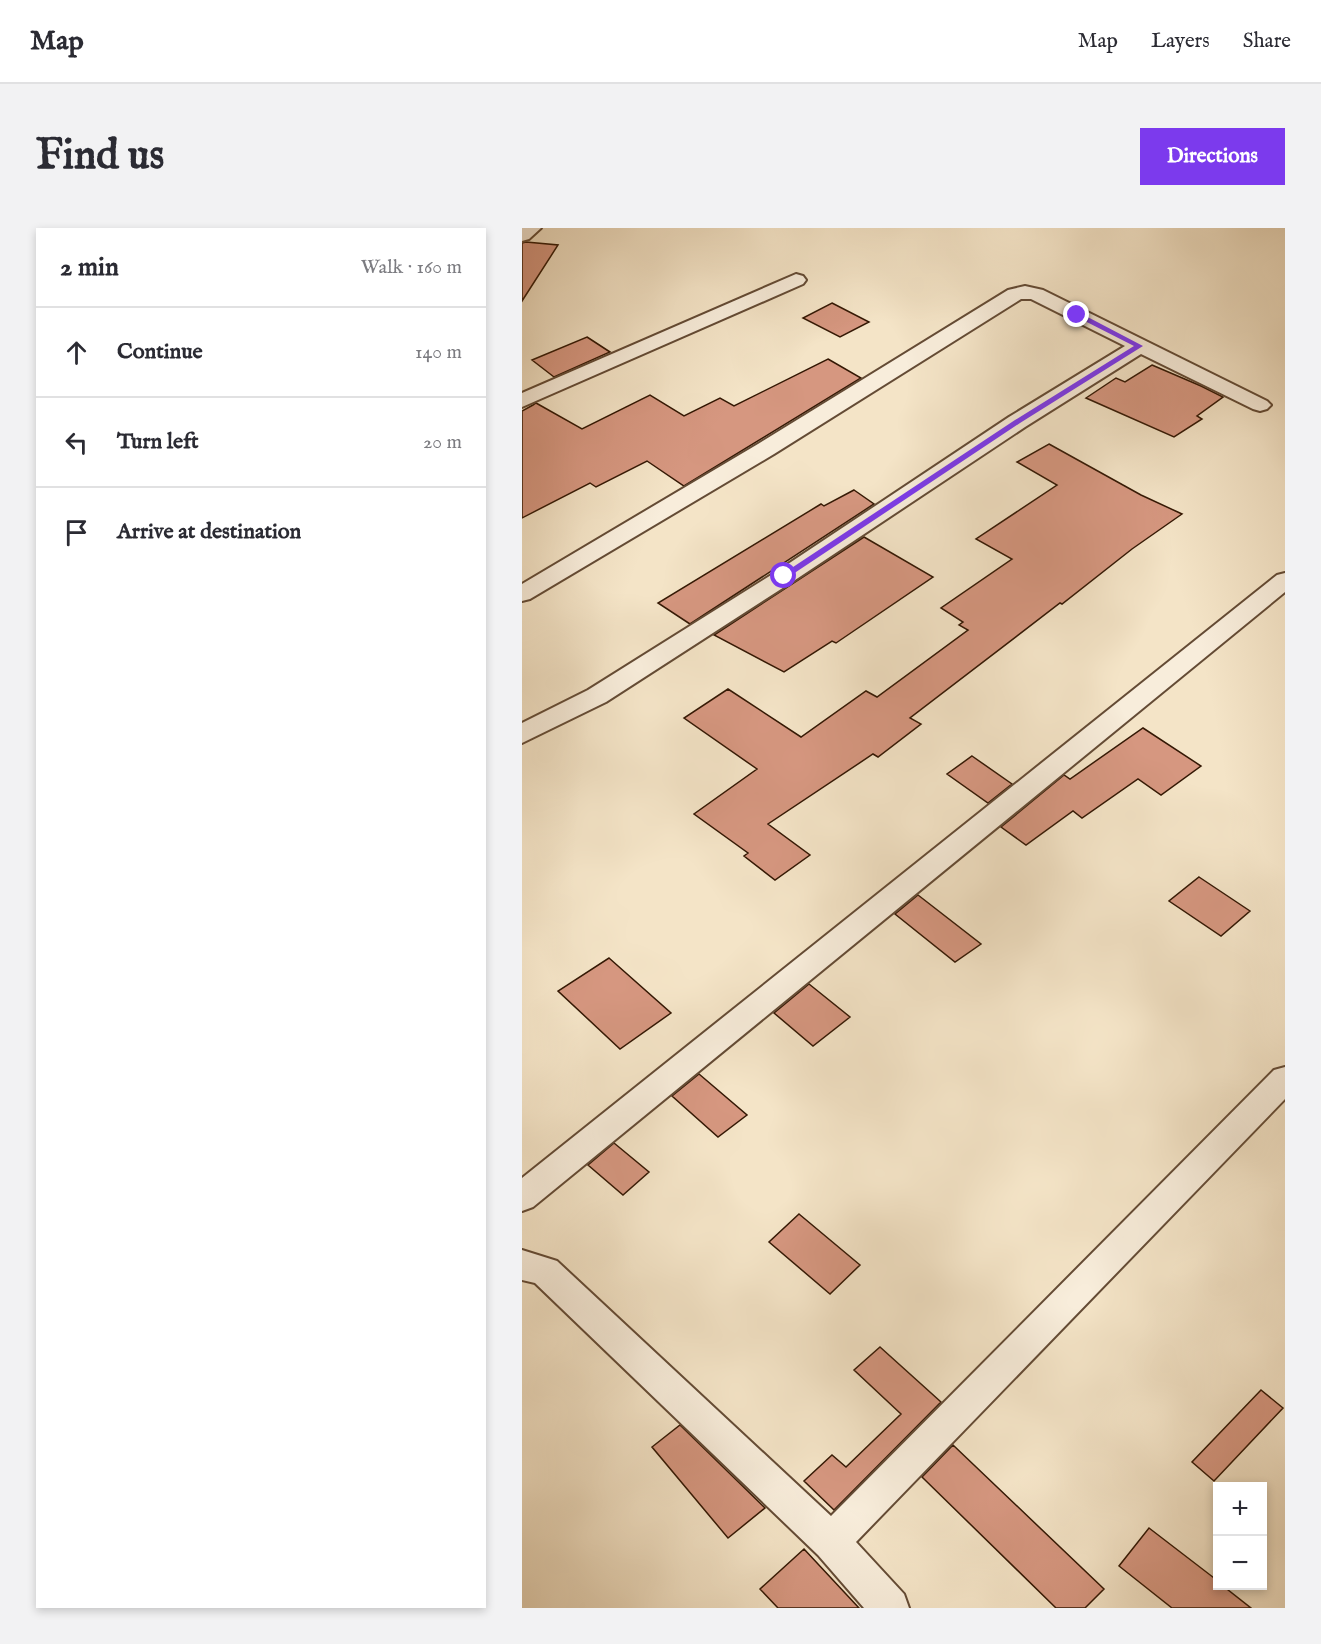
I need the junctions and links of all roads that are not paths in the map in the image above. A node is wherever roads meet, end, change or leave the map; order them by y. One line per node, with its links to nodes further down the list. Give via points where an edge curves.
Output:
1 (532, 228): 2 (street)
2 (522, 235)
3 (796, 280): 5 (street)
4 (1140, 346): 6 (street); 8 (street, via 1035,294 1015,294); 9 (street, via 597,696)
5 (522, 401)
6 (1260, 405)
7 (1285, 580): 11 (street)
8 (522, 594)
9 (522, 734)
10 (1285, 1079): 13 (street)
11 (522, 1197)
12 (522, 1265): 13 (street, via 545,1271)
13 (831, 1542): 14 (street)
14 (890, 1608)

